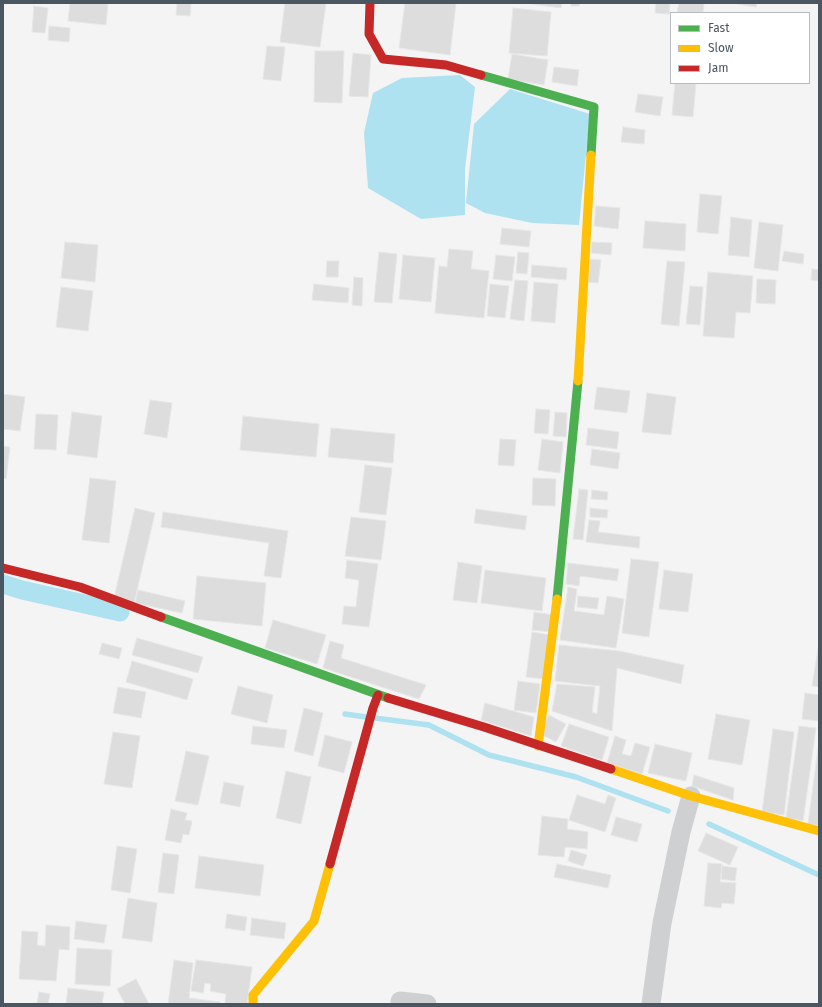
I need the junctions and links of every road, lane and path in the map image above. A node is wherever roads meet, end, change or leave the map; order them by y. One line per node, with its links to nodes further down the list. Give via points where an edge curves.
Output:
1 (370, 3): 4 (street, via 369,34 382,59 446,65 594,107 576,406 555,623)
2 (3, 568): 3 (street, via 80,587)
3 (378, 695): 4 (street); 7 (street, via 314,921 253,994)
4 (538, 746): 5 (street)
5 (691, 796): 6 (street); 10 (street, via 662,923)
6 (819, 831)
7 (252, 1004)
8 (400, 1004): 9 (street, via 400,1001)
9 (427, 1004)
10 (651, 1004)

